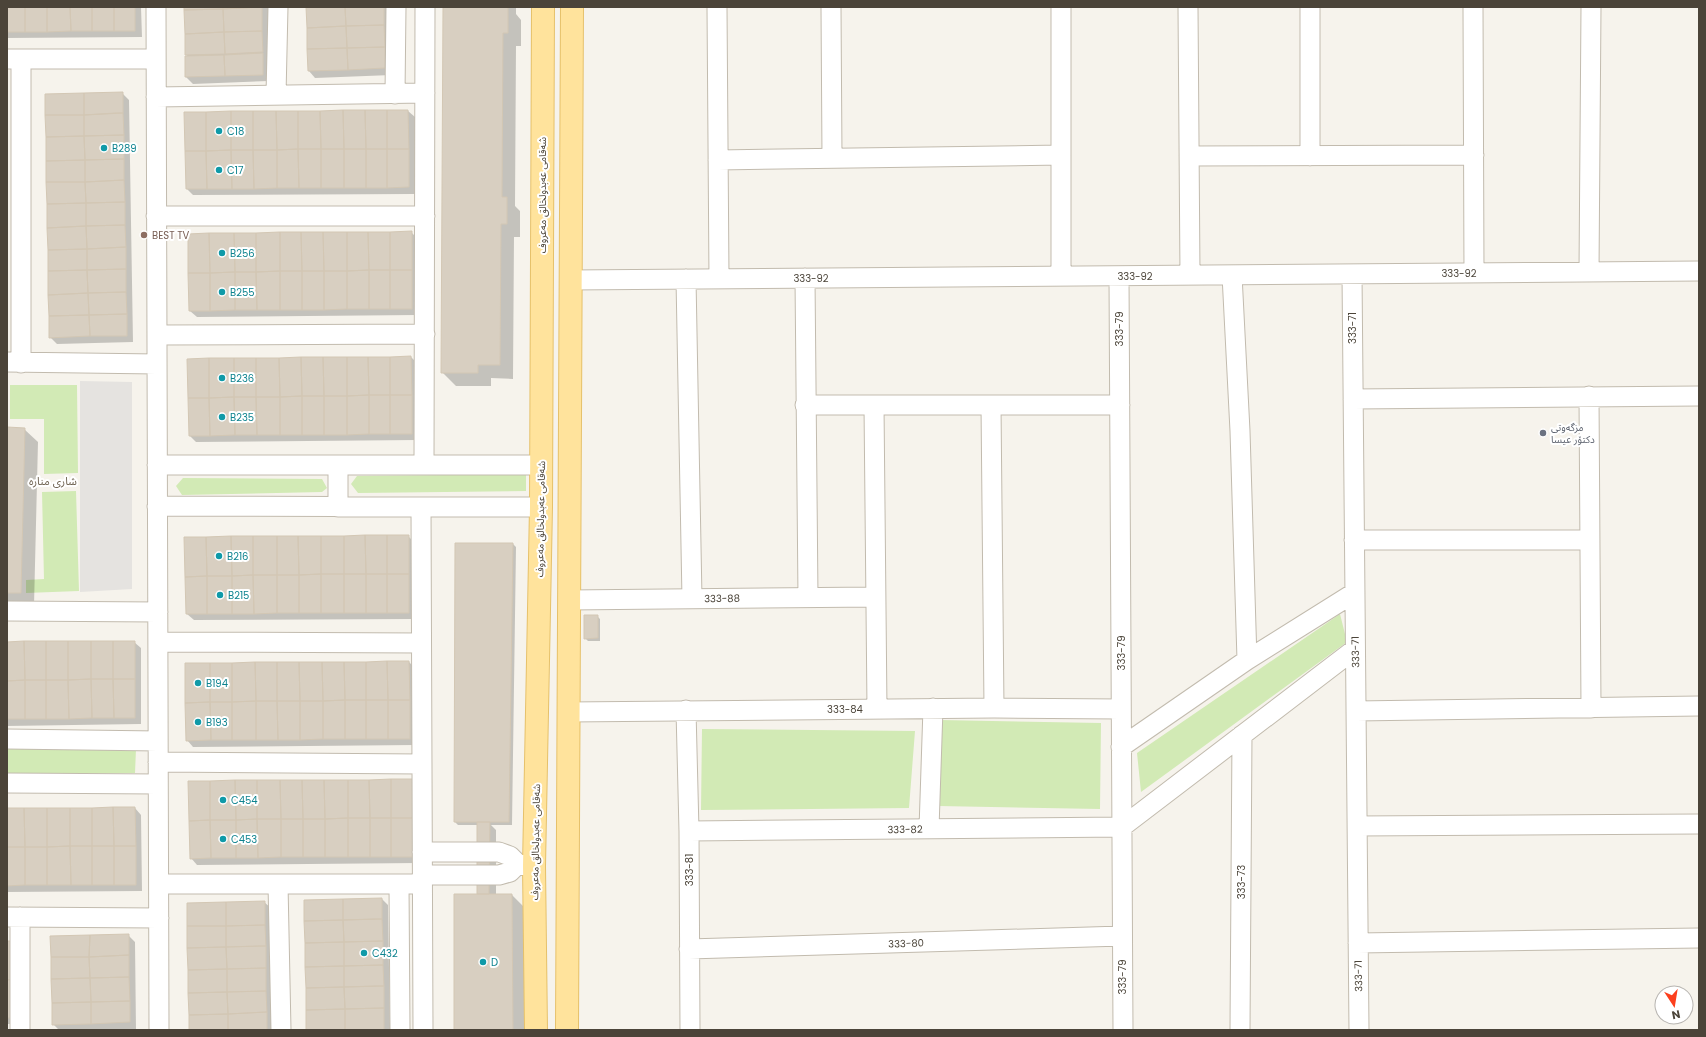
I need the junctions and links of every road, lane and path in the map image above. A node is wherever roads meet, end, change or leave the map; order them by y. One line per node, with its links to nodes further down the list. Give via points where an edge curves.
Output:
1 (156, 7): 15 (street)
2 (278, 7): 18 (street)
3 (396, 7): 17 (street)
4 (425, 7): 16 (street)
5 (542, 7): 20 (main road, شەقامی عەبدولخالق مەعروف)
6 (572, 7): 21 (main road)
7 (716, 7): 27 (street)
8 (832, 7): 26 (street)
9 (1061, 7): 22 (street)
10 (1188, 7): 24 (street)
11 (1310, 7): 25 (street)
12 (1473, 7): 23 (street)
13 (1591, 7): 31 (street)
14 (14, 59): 15 (street); 44 (street)
15 (156, 59): 19 (street)
16 (425, 93): 17 (street); 29 (street)
17 (395, 94): 18 (street)
18 (276, 95): 19 (street)
19 (156, 97): 28 (street)
20 (542, 97): 21 (main road); 56 (main road, شەقامی عەبدولخالق مەعروف)
21 (571, 97): 41 (main road)
22 (1061, 155): 26 (street); 36 (street)
23 (1474, 155): 25 (street); 32 (street)
24 (1189, 156): 25 (street); 34 (street)
25 (1310, 156)
26 (832, 158): 27 (street)
27 (718, 160): 40 (street)
28 (156, 216): 29 (street); 43 (street)
29 (425, 216): 42 (street)
30 (1699, 271): 31 (street, 333-92)
31 (1589, 272): 32 (street, 333-92)
32 (1474, 273): 33 (street, 333-92)
33 (1352, 274): 35 (street, 333-92); 48 (street, 333-71)
34 (1190, 275): 35 (street, 333-92); 37 (street, 333-92)
35 (1232, 275): 73 (street)
36 (1061, 276): 37 (street, 333-92); 38 (street, 333-92)
37 (1119, 276): 52 (street, 333-79)
38 (805, 278): 40 (street, 333-92); 49 (street)
39 (686, 279): 40 (street, 333-92); 41 (street, 333-92); 66 (street)
40 (719, 279)
41 (570, 280): 67 (main road)
42 (425, 334): 43 (street); 55 (street)
43 (157, 335): 45 (street)
44 (14, 362): 45 (street)
45 (157, 364): 53 (street)
46 (1589, 396): 47 (street); 48 (street); 62 (street)
47 (1699, 396)
48 (1353, 399): 61 (street, 333-71)
49 (805, 405): 50 (street); 65 (street)
50 (874, 405): 51 (street); 64 (street)
51 (991, 405): 52 (street); 76 (street)
52 (1120, 405): 79 (street, 333-79)
53 (157, 464): 54 (street); 57 (street)
54 (338, 465): 55 (street); 58 (street)
55 (424, 465): 56 (street)
56 (541, 466): 60 (main road, شەقامی عەبدولخالق مەعروف)
57 (157, 506): 58 (street); 69 (street)
58 (338, 507): 59 (street)
59 (421, 507): 60 (street); 71 (street)
60 (541, 507): 97 (main road, شەقامی عەبدولخالق مەعروف)
61 (1354, 540): 62 (street); 63 (street, 333-71)
62 (1590, 540): 77 (street)
63 (1354, 593): 72 (street, 333-71); 73 (street)
64 (876, 596): 65 (street, 333-88); 78 (street)
65 (808, 597): 66 (street, 333-88)
66 (692, 599): 67 (street, 333-88)
67 (569, 600): 82 (main road)
68 (7, 611): 69 (street)
69 (158, 612): 70 (street)
70 (158, 642): 71 (street); 85 (street)
71 (421, 643): 88 (street)
72 (1355, 649): 81 (street, 333-71); 83 (street)
73 (1247, 660): 86 (street)
74 (1699, 706): 77 (street)
75 (933, 708): 76 (street, 333-84); 78 (street, 333-84); 94 (street)
76 (994, 708): 79 (street, 333-84)
77 (1591, 708): 81 (street)
78 (877, 709): 80 (street, 333-84)
79 (1121, 709): 86 (street, 333-79)
80 (686, 710): 82 (street, 333-84); 95 (street, 333-81)
81 (1356, 711): 92 (street, 333-71)
82 (568, 712): 98 (main road)
83 (1242, 735): 93 (street); 118 (street, 333-73)
84 (7, 739): 85 (street)
85 (158, 741): 87 (street)
86 (1121, 747): 93 (street, 333-79)
87 (158, 762): 88 (street); 90 (street)
88 (421, 764): 96 (street)
89 (7, 783): 90 (street)
90 (158, 784): 100 (street)
91 (1699, 824): 92 (street)
92 (1357, 826): 107 (street, 333-71)
93 (1122, 827): 94 (street, 333-82); 105 (street, 333-79)
94 (929, 829): 95 (street, 333-82)
95 (688, 831): 108 (street, 333-81)
96 (422, 852): 97 (street, via 499,852); 99 (street)
97 (526, 865): 98 (main road); 99 (street, via 499,875); 114 (main road, شەقامی عەبدولخالق مەعروف)
98 (567, 867): 115 (main road)
99 (422, 879): 102 (street); 113 (street)
100 (159, 884): 101 (street); 104 (street)
101 (278, 884): 102 (street); 111 (street)
102 (399, 884): 112 (street)
103 (13, 917): 104 (street); 109 (street)
104 (159, 918): 110 (street)
105 (1122, 936): 108 (street, 333-80); 117 (street, 333-79)
106 (1699, 938): 107 (street)
107 (1358, 943): 119 (street, 333-71)
108 (689, 949): 116 (street, 333-81)
109 (20, 1030)
110 (159, 1030)
111 (281, 1030)
112 (400, 1030)
113 (423, 1030)
114 (536, 1030)
115 (567, 1030)
116 (690, 1030)
117 (1123, 1030)
118 (1240, 1030)
119 (1359, 1030)

